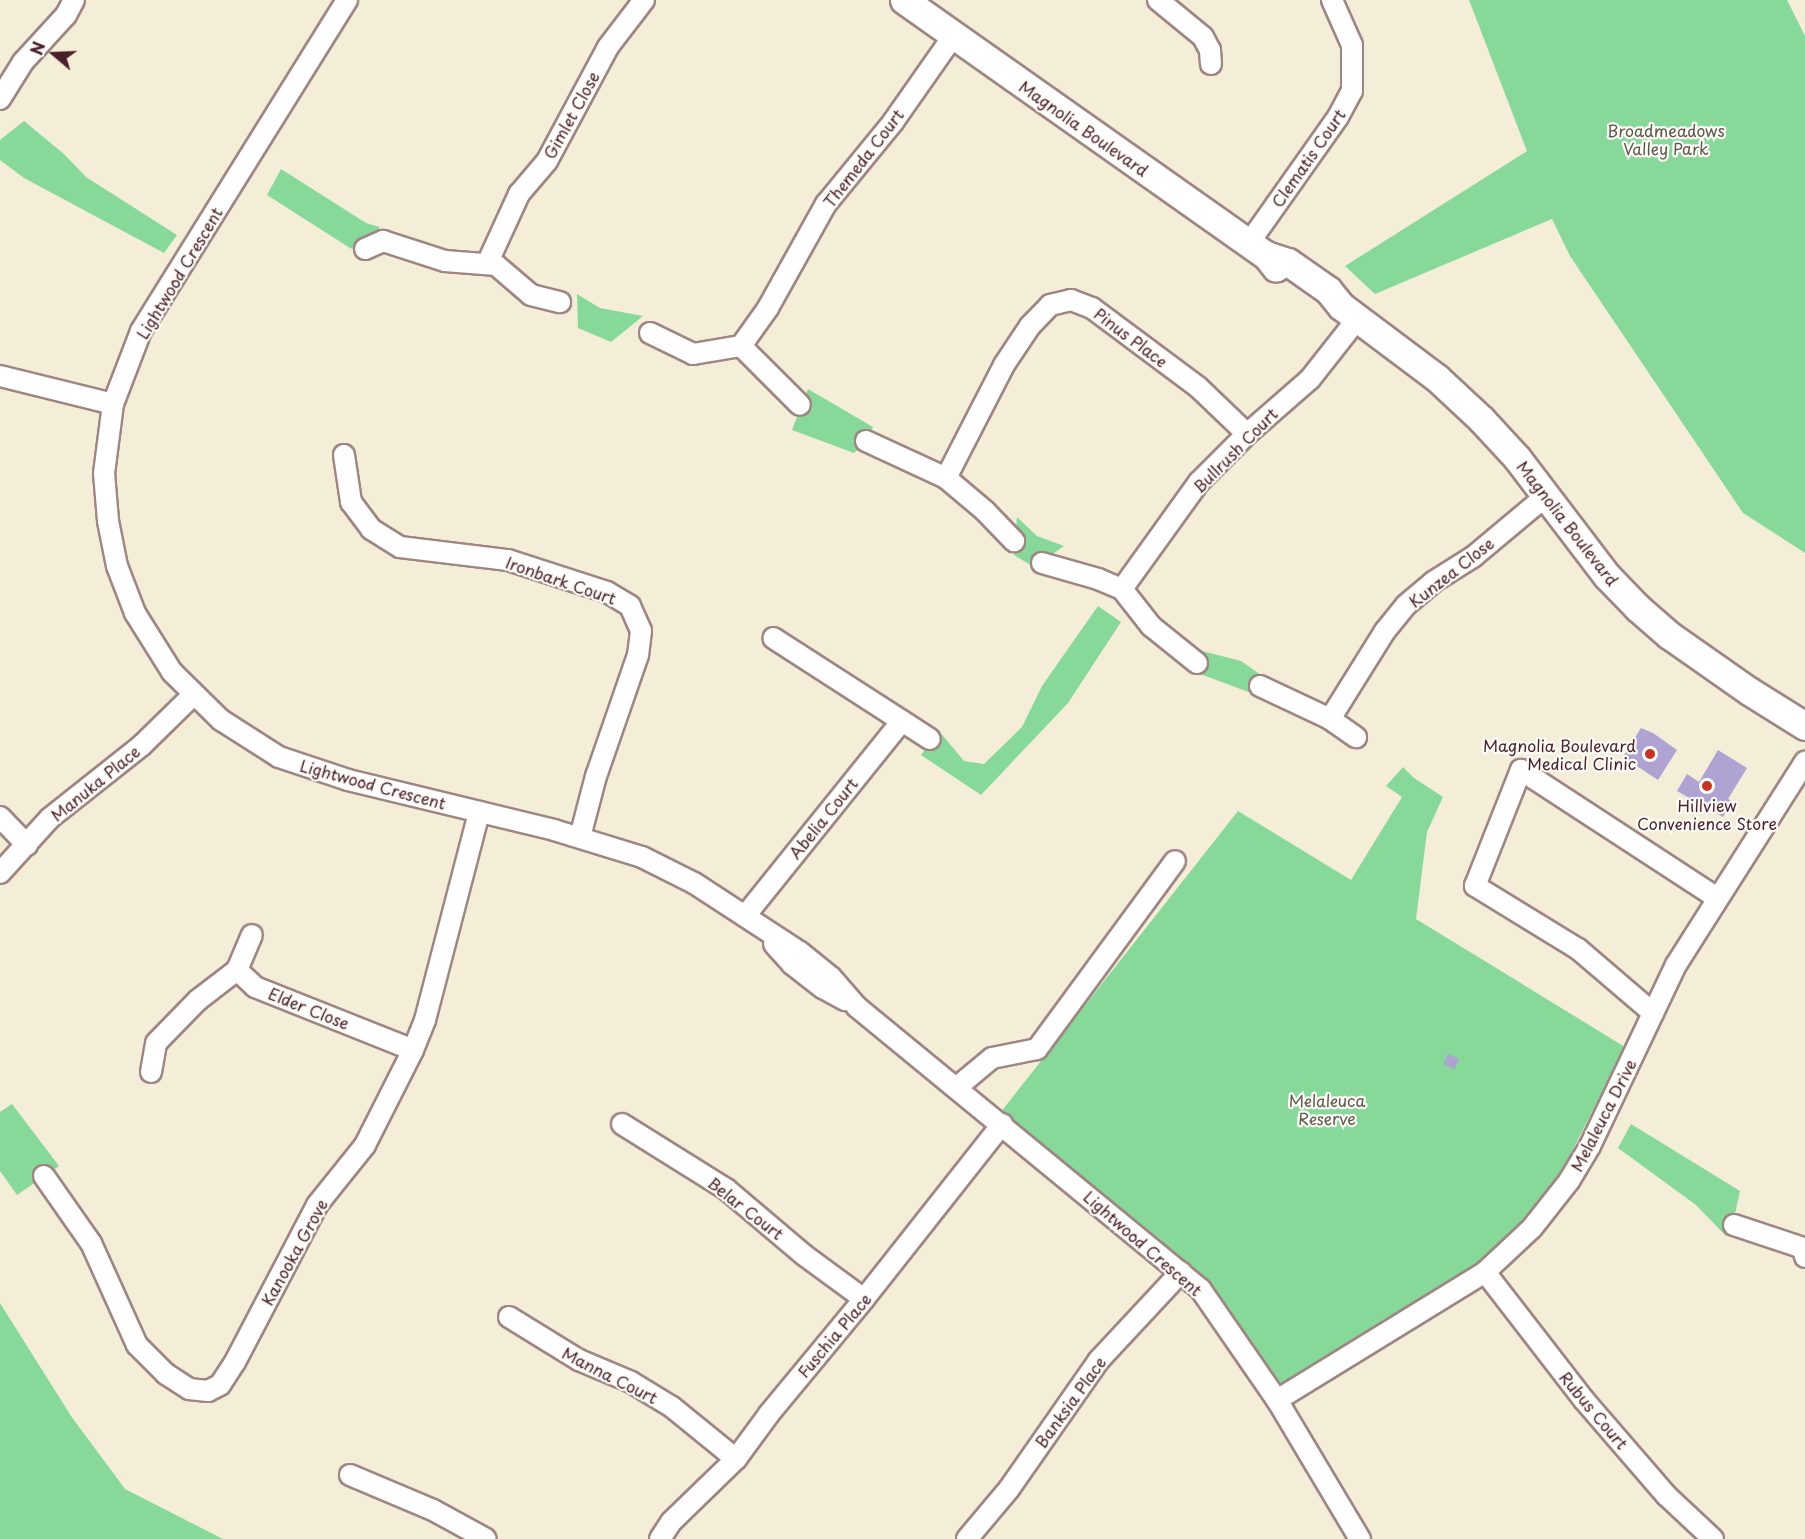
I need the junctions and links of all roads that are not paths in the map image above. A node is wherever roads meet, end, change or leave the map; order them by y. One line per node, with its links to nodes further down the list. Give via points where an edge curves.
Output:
1 (74, 0): 9 (street, via 66,15 23,62)
2 (347, 0): 18 (street, Lightwood Crescent, via 141,332)
3 (644, 0): 12 (street, Gimlet Close, via 608,47 547,161 519,194)
4 (904, 0): 7 (street, Magnolia Boulevard)
5 (1158, 0): 8 (street, via 1203,37 1210,50)
6 (1332, 0): 11 (street, Clematis Court, via 1352,45 1352,91)
7 (954, 35): 11 (street, Magnolia Boulevard); 16 (street, Themeda Court, via 893,122 826,204 768,308)
8 (1210, 64)
9 (0, 99)
10 (365, 249): 12 (street, via 383,241 445,261)
11 (1257, 249): 14 (street, Magnolia Boulevard, via 1311,295)
12 (487, 264): 13 (street, via 496,265 531,294)
13 (560, 302)
14 (1349, 312): 20 (street, Bullrush Court, via 1310,379); 24 (street, Magnolia Boulevard, via 1437,378 1481,419)
15 (650, 333): 16 (street, via 693,354)
16 (741, 346): 19 (street)
17 (0, 376): 18 (street)
18 (113, 404): 31 (street, Lightwood Crescent, via 104,473 117,566 135,613 172,672)
19 (800, 405)
20 (1247, 434): 23 (street, Pinus Place, via 1198,387 1092,308 1071,300 1050,305 1030,326 1004,365); 27 (street, Bullrush Court, via 1199,482)
21 (866, 441): 23 (street)
22 (344, 455): 40 (street, Ironbark Court, via 351,502 371,529 400,548 508,560 607,592 630,606 641,631 638,655 596,776)
23 (946, 478): 25 (street)
24 (1546, 496): 32 (street, Kunzea Close, via 1406,606 1385,631); 34 (street, Magnolia Boulevard, via 1607,576 1638,608 1688,649)
25 (1014, 541)
26 (1042, 563): 27 (street)
27 (1122, 589): 29 (street, via 1151,626)
28 (773, 638): 33 (street)
29 (1197, 663)
30 (1260, 686): 32 (street)
31 (193, 695): 38 (street, Lightwood Crescent, via 221,720 279,757 348,780); 41 (street, Manuka Place, via 142,745 50,818)
32 (1330, 720): 35 (street)
33 (902, 721): 36 (street); 45 (street, Abelia Court)
34 (1805, 726)
35 (1356, 737)
36 (930, 739)
37 (1805, 762): 44 (street, Melaleuca Drive)
38 (479, 812): 40 (street, Lightwood Crescent); 49 (street, Kanooka Grove, via 425,1020)
39 (0, 817): 41 (street)
40 (580, 837): 45 (street, Lightwood Crescent, via 642,857 694,883)
41 (27, 845): 43 (street, Manuka Place)
42 (1175, 861): 51 (street, via 1037,1048 992,1058)
43 (0, 873)
44 (1717, 897): 48 (street, Melaleuca Drive, via 1676,965); 48 (street, via 1521,770 1475,886 1578,950)
45 (750, 920): 51 (street, Lightwood Crescent, via 792,964 857,1007)
46 (252, 935): 47 (street)
47 (237, 970): 49 (street, Elder Close, via 255,987); 50 (street, via 198,1000 156,1043)
48 (1653, 1013): 58 (street, Melaleuca Drive, via 1590,1146 1569,1181 1532,1228)
49 (413, 1050): 54 (street, Kanooka Grove, via 365,1145 317,1205 225,1380 208,1391 189,1389 166,1374 138,1345 91,1242)
50 (151, 1072)
51 (956, 1088): 53 (street, Lightwood Crescent)
52 (622, 1124): 59 (street, Belar Court, via 726,1189)
53 (1002, 1124): 57 (street, Lightwood Crescent); 59 (street, Fuschia Place)
54 (44, 1176)
55 (1734, 1225): 56 (street)
56 (1804, 1250)
57 (1181, 1272): 61 (street, Lightwood Crescent, via 1201,1290); 66 (street, Banksia Place, via 1099,1360 1009,1489)
58 (1485, 1272): 61 (street, Melaleuca Drive); 68 (street, Rubus Court, via 1584,1400 1667,1496)
59 (864, 1299): 62 (street, Fuschia Place)
60 (509, 1317): 62 (street, Manna Court, via 579,1360 631,1382 672,1407)
61 (1277, 1400): 67 (street, Lightwood Crescent)
62 (736, 1459): 65 (street, Fuschia Place, via 671,1522)
63 (350, 1475): 64 (street, via 433,1510)
64 (486, 1539)
65 (660, 1539)
66 (967, 1539)
67 (1360, 1539)
68 (1713, 1539)

